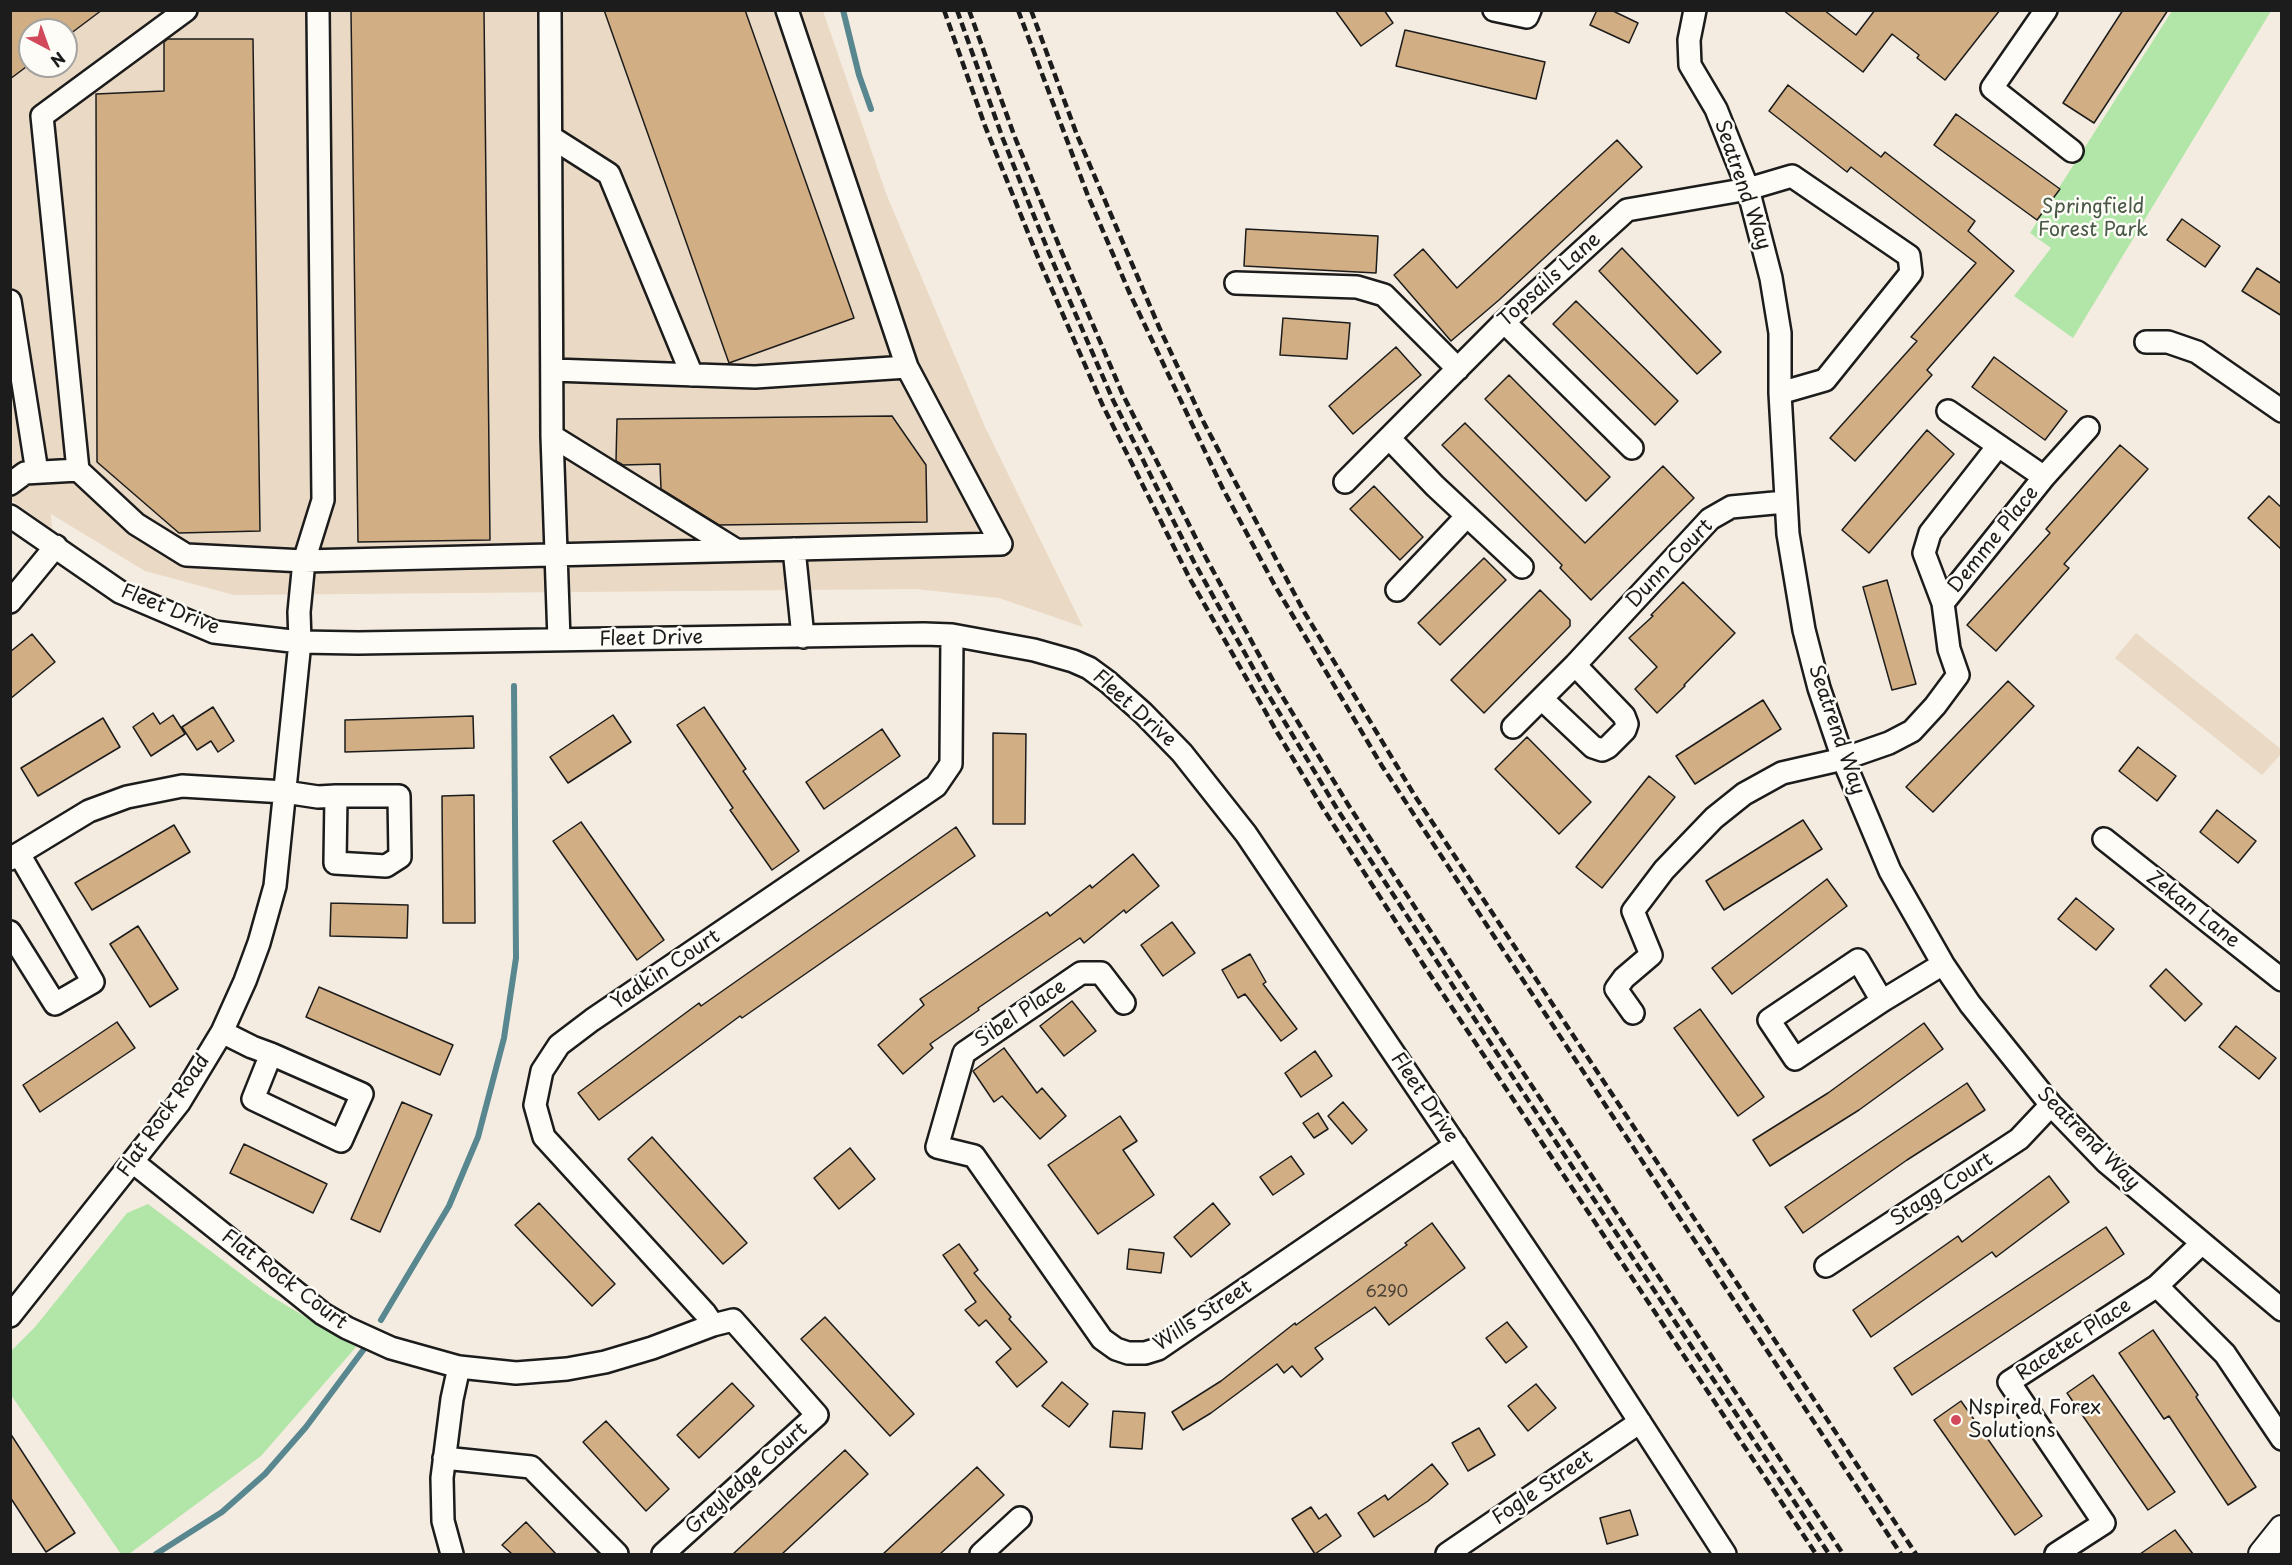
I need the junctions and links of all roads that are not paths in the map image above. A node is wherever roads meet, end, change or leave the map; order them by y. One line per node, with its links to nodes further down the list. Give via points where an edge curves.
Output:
1 (186, 10): 28 (street, via 42,116)
2 (318, 10): 39 (street, Flat Rock Road, via 323,500)
3 (550, 10): 9 (street)
4 (787, 10): 16 (street)
5 (1494, 10): 6 (street, via 1527,16)
6 (1530, 10)
7 (1695, 10): 11 (street, Seatrend Way, via 1689,40 1690,64 1716,109)
8 (2046, 10): 10 (street, via 1992,88)
9 (551, 137): 18 (street); 19 (street, via 609,174)
10 (2072, 151)
11 (1748, 189): 14 (street, Topsails Lane, via 1627,210); 20 (street, Seatrend Way, via 1761,230 1780,333); 20 (street, Topsails Lane, via 1792,176 1909,256 1911,273 1825,380)
12 (1236, 283): 17 (street, via 1357,287 1384,295)
13 (10, 301): 29 (street)
14 (1504, 322): 17 (street, Topsails Lane); 27 (street)
15 (2146, 342): 22 (street, via 2168,342 2197,352)
16 (907, 367): 19 (street, via 755,377); 36 (street, via 1001,544)
17 (1458, 369): 25 (street, Topsails Lane)
18 (553, 370): 19 (street); 24 (street)
19 (692, 375)
20 (1780, 393): 32 (street, Seatrend Way)
21 (1948, 411): 26 (street, Demme Place)
22 (2282, 411)
23 (2088, 428): 30 (street, Demme Place)
24 (552, 436): 37 (street); 38 (street)
25 (1389, 438): 31 (street, Topsails Lane); 34 (street)
26 (1998, 446): 30 (street, Demme Place); 43 (street, Demme Place, via 1930,533 1924,553)
27 (1632, 448)
28 (78, 470): 29 (street); 39 (street, via 136,524 186,555)
29 (21, 473)
30 (2044, 477): 43 (street, Demme Place)
31 (1345, 482)
32 (1785, 502): 48 (street, Dunn Court, via 1731,507 1710,519); 51 (street, Seatrend Way, via 1804,630)
33 (10, 516): 35 (street, Fleet Drive)
34 (1467, 516): 40 (street); 41 (street)
35 (56, 546): 42 (street); 47 (street, Fleet Drive, via 120,592 214,632)
36 (794, 549): 37 (street); 45 (street)
37 (736, 550): 38 (street)
38 (555, 554): 39 (street); 46 (street)
39 (304, 561): 47 (street, Flat Rock Road)
40 (1522, 567)
41 (1397, 590)
42 (10, 602)
43 (1943, 603): 51 (street, Demme Place, via 1949,649 1958,675 1912,731)
44 (952, 635): 45 (street, Fleet Drive); 65 (street, Fleet Drive, via 1073,661 1108,682 1143,713 1182,753 1246,834); 73 (street, Yadkin Court, via 951,764 936,786 592,1020 559,1046 542,1071 535,1105 544,1137 705,1313)
45 (802, 637): 46 (street, Fleet Drive)
46 (559, 640): 47 (street, Fleet Drive)
47 (300, 642): 52 (street, Flat Rock Road)
48 (1575, 665): 49 (street, Dunn Court); 49 (street, via 1624,716 1627,724 1617,739 1602,750 1593,747)
49 (1542, 699): 50 (street, Dunn Court)
50 (1513, 727)
51 (1843, 759): 57 (street, Seatrend Way, via 1890,871); 61 (street, via 1782,772 1744,794 1714,818 1664,870 1634,911 1651,955 1616,989)
52 (285, 792): 53 (street); 55 (street, via 182,786 127,797 89,811); 62 (street, Flat Rock Road, via 274,886 259,943)
53 (336, 796)
54 (2104, 839): 58 (street, Zekan Lane)
55 (15, 857): 56 (street, via 93,982 55,1005)
56 (10, 932)
57 (1942, 964): 59 (street); 64 (street, Seatrend Way)
58 (2282, 980)
59 (1882, 1001): 59 (street, via 1857,960 1769,1020 1795,1059)
60 (1124, 1003): 66 (street, Sibel Place, via 1101,973 1081,973 964,1053)
61 (1633, 1013)
62 (222, 1032): 63 (street); 67 (street, Flat Rock Road, via 178,1103)
63 (271, 1054): 63 (street, via 253,1099 341,1141 362,1094)
64 (2051, 1105): 68 (street, Seatrend Way, via 2106,1162); 69 (street, Stagg Court, via 2019,1139)
65 (1456, 1145): 66 (street, Wills Street, via 1158,1349 1145,1353 1128,1353 1102,1339 974,1156); 75 (street, Fleet Drive)
66 (937, 1147)
67 (133, 1162): 72 (street, Flat Rock Road); 74 (street, Flat Rock Court, via 323,1314 391,1348)
68 (2201, 1244): 70 (street, Racetec Place); 71 (street, Seatrend Way)
69 (1826, 1266)
70 (2157, 1286): 76 (street, via 2225,1354); 86 (street, Racetec Place, via 2009,1382 2104,1523)
71 (2282, 1310)
72 (10, 1316)
73 (723, 1322): 74 (street, Flat Rock Court, via 652,1348 567,1369 516,1373); 82 (street, Greyledge Court, via 817,1415)
74 (459, 1367): 77 (street)
75 (1640, 1422): 84 (street, Fogle Street); 85 (street, Fleet Drive)
76 (2282, 1439)
77 (444, 1458): 80 (street, via 441,1508); 81 (street, via 531,1467)
78 (1020, 1518): 83 (street)
79 (2282, 1529): 87 (main road)
80 (452, 1554)
81 (617, 1554)
82 (663, 1554)
83 (981, 1554)
84 (1447, 1554)
85 (1725, 1554)
86 (2056, 1554)
87 (2262, 1554)

